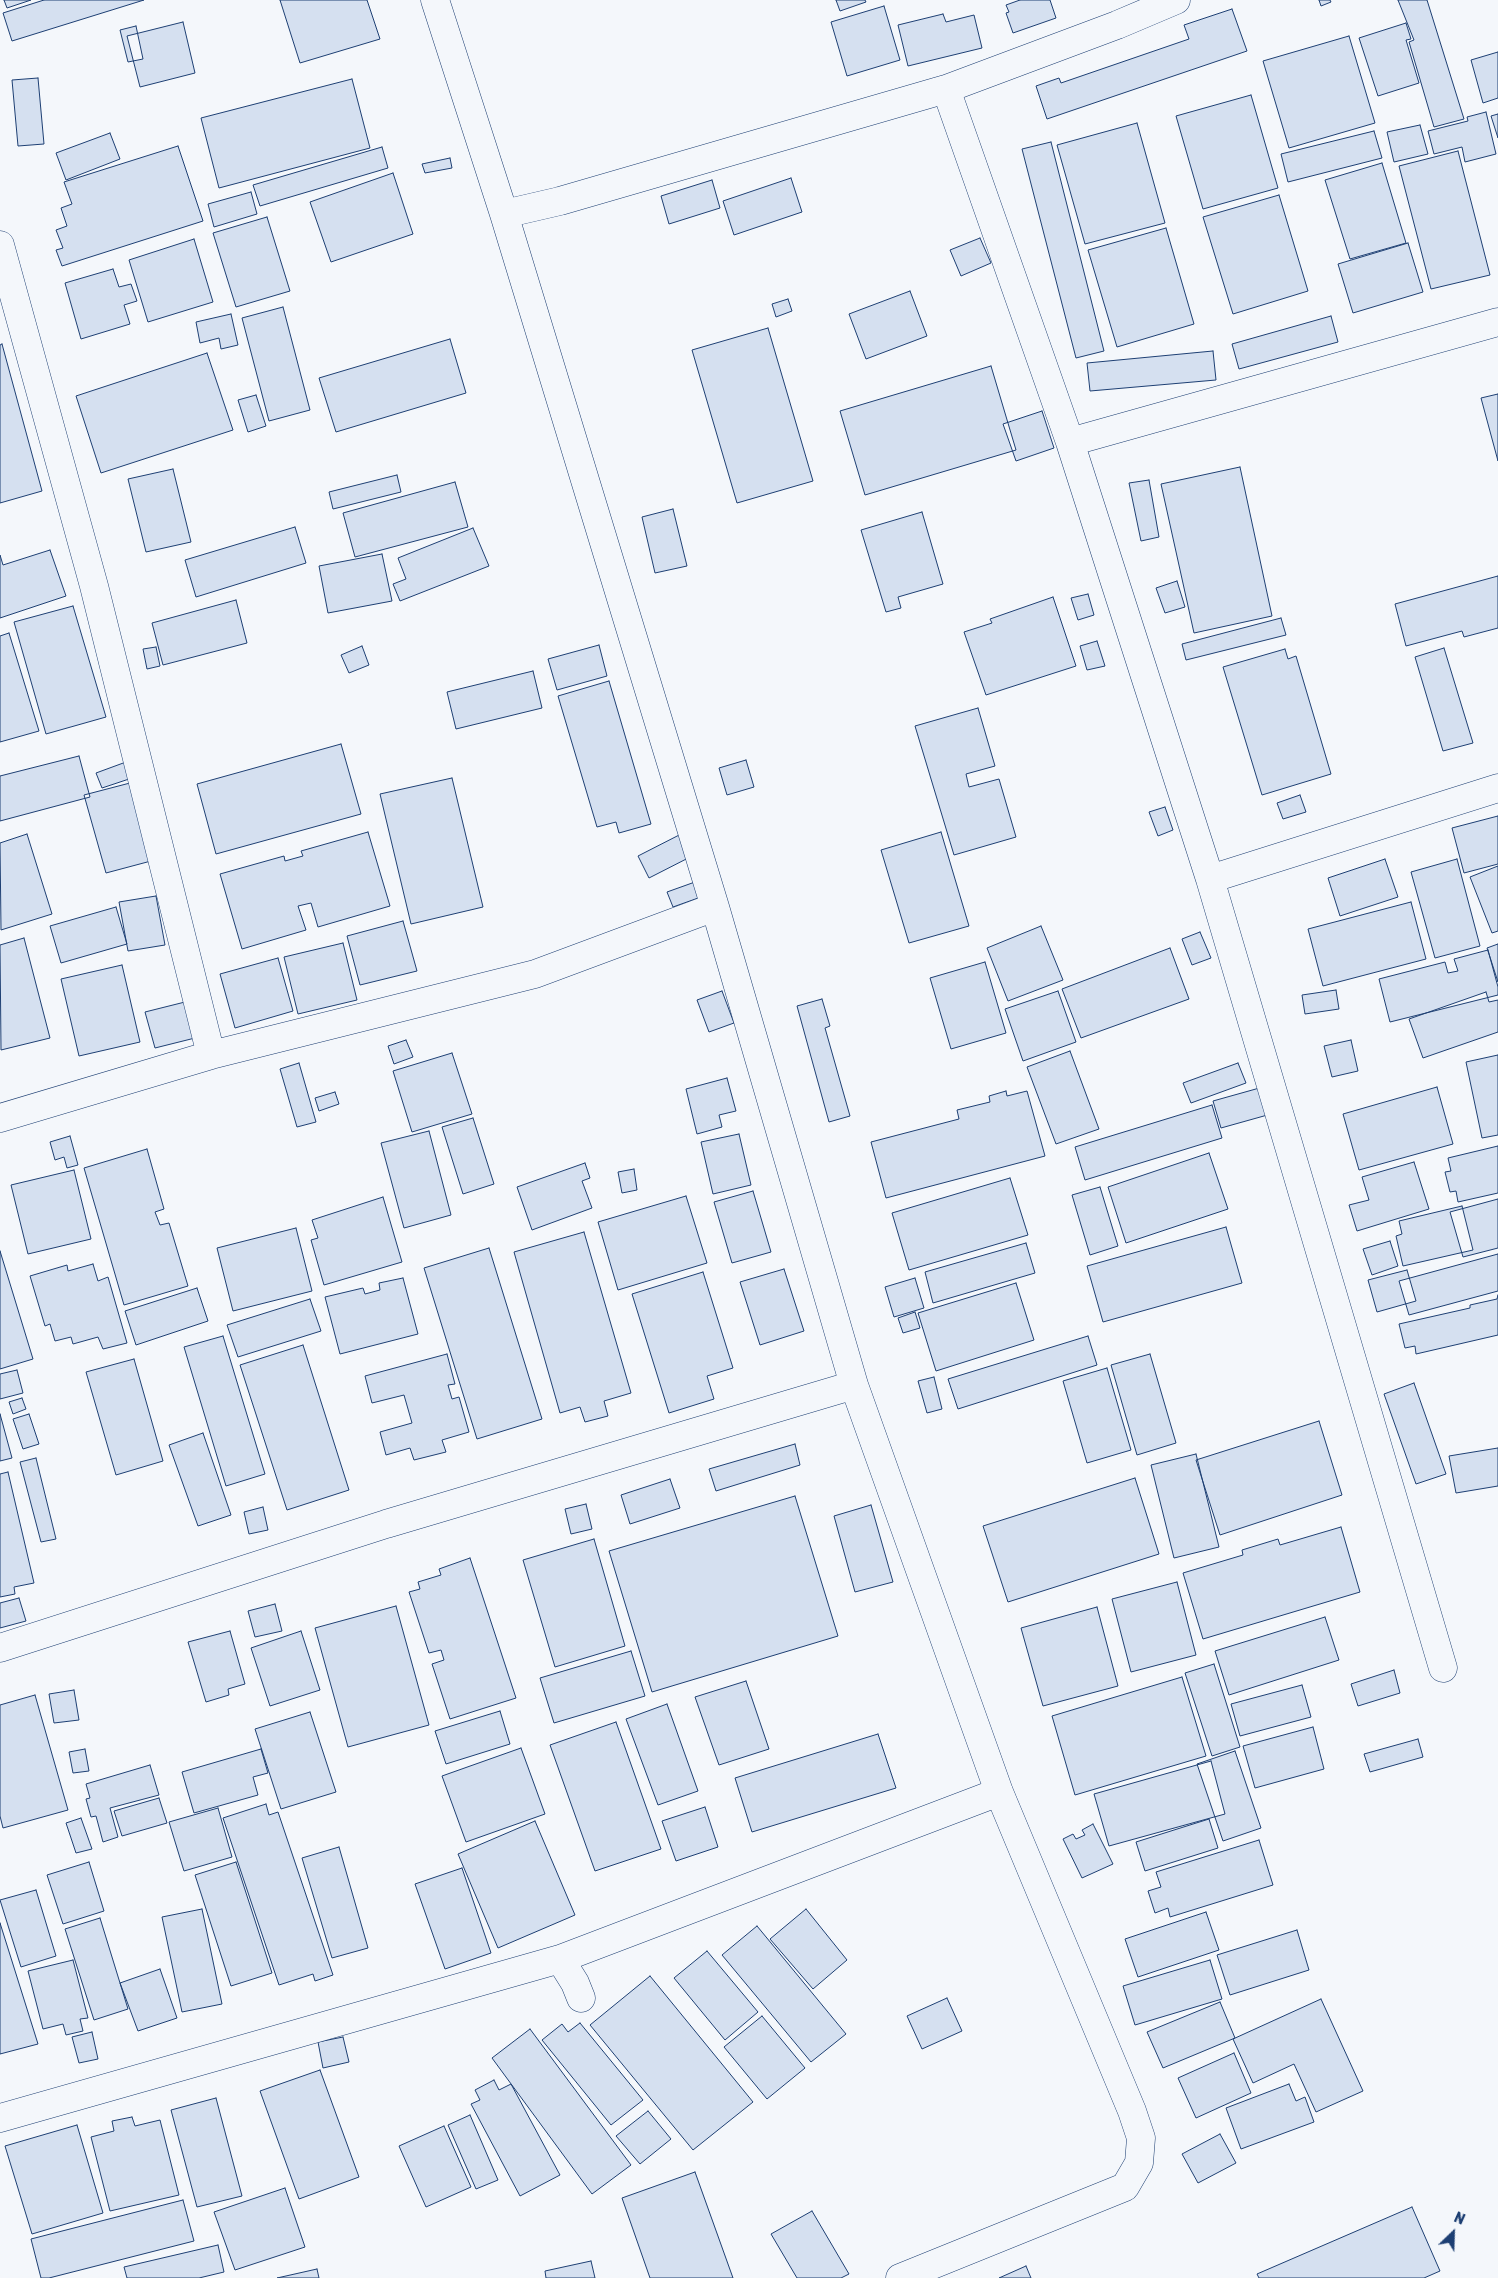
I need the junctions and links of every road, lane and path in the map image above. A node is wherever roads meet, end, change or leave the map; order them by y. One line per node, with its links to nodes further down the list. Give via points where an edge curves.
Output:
1 (435, 0): 4 (street)
2 (1176, 0): 3 (street)
3 (946, 89): 4 (street, via 560,201); 8 (street)
4 (504, 214): 11 (street)
5 (0, 245): 6 (street)
6 (8, 312): 12 (street, via 94,586)
7 (1498, 322): 8 (street)
8 (1070, 442): 10 (street)
9 (1498, 788): 10 (street)
10 (1210, 879): 16 (street)
11 (715, 908): 12 (street, via 535,974); 14 (street)
12 (211, 1055): 13 (street)
13 (0, 1118)
14 (854, 1385): 15 (street, via 386,1524); 17 (street)
15 (0, 1648)
16 (1443, 1668)
17 (999, 1792): 18 (street); 21 (street, via 1132,2111 1140,2138 1140,2163 1125,2187)
18 (560, 1959): 19 (street); 20 (street)
19 (581, 1998)
20 (0, 2118)
21 (900, 2278)

